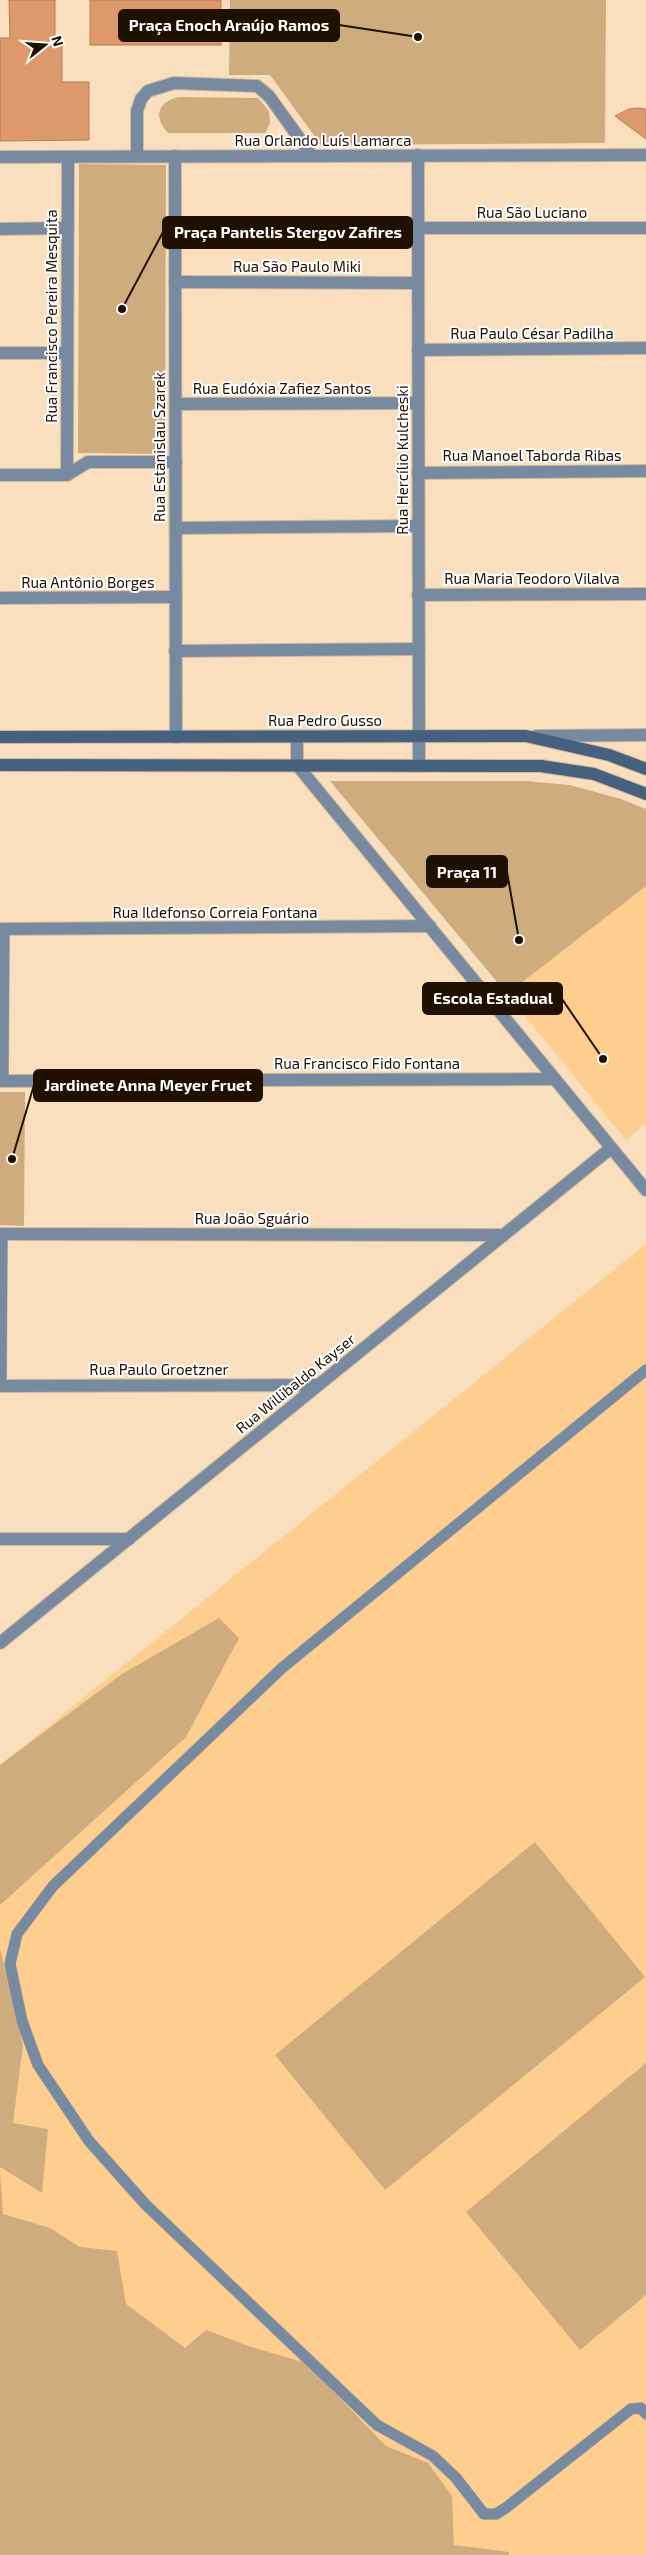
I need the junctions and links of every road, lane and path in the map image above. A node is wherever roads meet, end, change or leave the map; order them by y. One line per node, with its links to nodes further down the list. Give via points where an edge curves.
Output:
1 (646, 155): 5 (street, Rua Orlando Luís Lamarca)
2 (137, 156): 3 (street, Rua Orlando Luís Lamarca); 4 (street, via 137,111 141,99 148,91 174,83 256,86 269,96); 7 (street, Rua Orlando Luís Lamarca)
3 (175, 156): 4 (street, Rua Orlando Luís Lamarca); 12 (street, Rua Estanislau Szarek)
4 (312, 156): 5 (street, Rua Orlando Luís Lamarca)
5 (418, 156): 10 (street, Rua Hercílio Kulcheski)
6 (0, 157): 7 (street, Rua Orlando Luís Lamarca)
7 (68, 157): 9 (street, Rua Francisco Pereira Mesquita)
8 (0, 228): 9 (street)
9 (68, 228): 17 (street, Rua Francisco Pereira Mesquita)
10 (418, 228): 11 (street, Rua São Luciano); 13 (street, Rua Hercílio Kulcheski)
11 (646, 228)
12 (175, 282): 13 (street, Rua São Paulo Miki); 19 (street, Rua Estanislau Szarek)
13 (418, 283): 15 (street, Rua Hercílio Kulcheski)
14 (646, 348): 15 (street, Rua Paulo César Padilha)
15 (418, 350): 18 (street, Rua Hercílio Kulcheski)
16 (0, 353): 17 (street)
17 (67, 353): 24 (street, Rua Francisco Pereira Mesquita)
18 (418, 403): 19 (street, Rua Eudóxia Zafiez Santos); 22 (street, Rua Hercílio Kulcheski)
19 (176, 404): 20 (street, Rua Estanislau Szarek)
20 (176, 462): 24 (street, via 88,462); 26 (street, Rua Estanislau Szarek)
21 (646, 471): 22 (street, Rua Manoel Taborda Ribas)
22 (418, 473): 25 (street, Rua Hercílio Kulcheski)
23 (0, 475): 24 (street)
24 (67, 475)
25 (418, 526): 26 (street); 28 (street, Rua Hercílio Kulcheski)
26 (176, 528): 30 (street, Rua Estanislau Szarek)
27 (646, 594): 28 (street, Rua Maria Teodoro Vilalva)
28 (418, 595): 31 (street, Rua Hercílio Kulcheski)
29 (0, 598): 30 (street, Rua Antônio Borges)
30 (176, 598): 32 (street, Rua Estanislau Szarek)
31 (418, 649): 32 (street); 33 (street, Rua Hercílio Kulcheski)
32 (176, 651): 37 (street, Rua Estanislau Szarek)
33 (418, 736): 34 (main road, Rua Pedro Gusso); 38 (main road, Rua Pedro Gusso); 39 (street, Rua Hercílio Kulcheski)
34 (526, 736): 35 (street); 42 (main road, Rua Pedro Gusso, via 609,755)
35 (646, 736)
36 (0, 737): 37 (main road, Rua Pedro Gusso)
37 (176, 737): 38 (main road, Rua Pedro Gusso)
38 (297, 737): 41 (street)
39 (418, 764): 41 (main road); 43 (main road, via 541,766 594,774)
40 (0, 765): 41 (main road)
41 (297, 765): 44 (street)
42 (646, 769)
43 (646, 794)
44 (430, 926): 45 (street, Rua Ildefonso Correia Fontana); 46 (street)
45 (2, 929): 47 (lane)
46 (555, 1079): 47 (street, Rua Francisco Fido Fontana); 48 (street)
47 (2, 1081)
48 (611, 1148): 49 (street); 51 (street, Rua Willibaldo Kayser)
49 (646, 1190)
50 (1, 1234): 51 (street, Rua João Sguário); 54 (lane)
51 (504, 1235): 53 (street, Rua Willibaldo Kayser)
52 (646, 1370): 58 (lane, via 282,1668 53,1886 17,1934 10,1964 22,2021 38,2065 89,2141 146,2205 377,2425 433,2456 456,2478 484,2514 496,2514 507,2507 631,2409 641,2408)
53 (318, 1385): 54 (street, Rua Paulo Groetzner); 56 (street, Rua Willibaldo Kayser)
54 (0, 1386)
55 (0, 1539): 56 (street)
56 (129, 1539): 57 (street, Rua Willibaldo Kayser)
57 (0, 1643)
58 (646, 2414)

